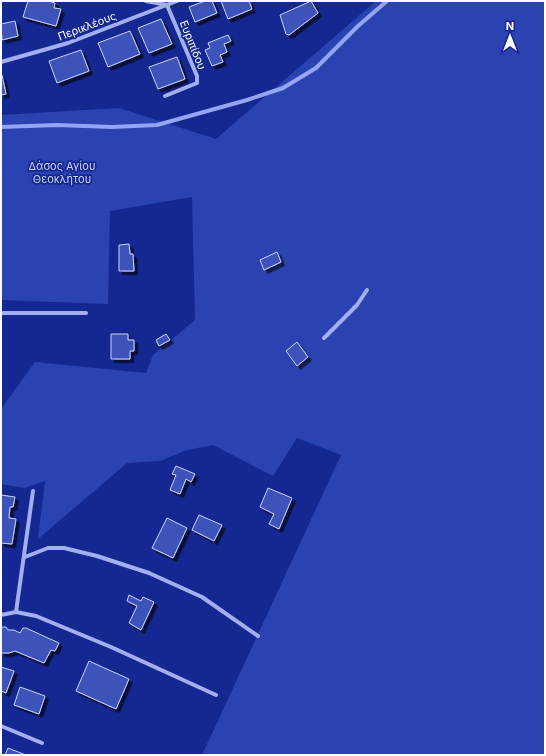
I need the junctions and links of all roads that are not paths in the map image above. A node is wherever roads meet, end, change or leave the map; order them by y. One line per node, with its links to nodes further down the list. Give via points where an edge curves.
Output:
1 (146, 1): 3 (street)
2 (177, 1): 3 (street, Περικλέους)
3 (167, 5): 4 (street, Περικλέους, via 68,43); 5 (street, Ευριπίδου, via 197,76 197,83)
4 (1, 62)
5 (165, 96)
6 (367, 290): 9 (street, via 357,305)
7 (86, 312): 8 (street)
8 (1, 313)
9 (324, 338)
10 (33, 491): 11 (street)
11 (25, 557): 12 (street); 14 (street, via 48,548 64,548 149,572 202,597)
12 (16, 612): 13 (street); 15 (street, via 36,616 111,647)
13 (1, 615)
14 (258, 636)
15 (216, 695)
16 (1, 726): 17 (street)
17 (42, 743)

